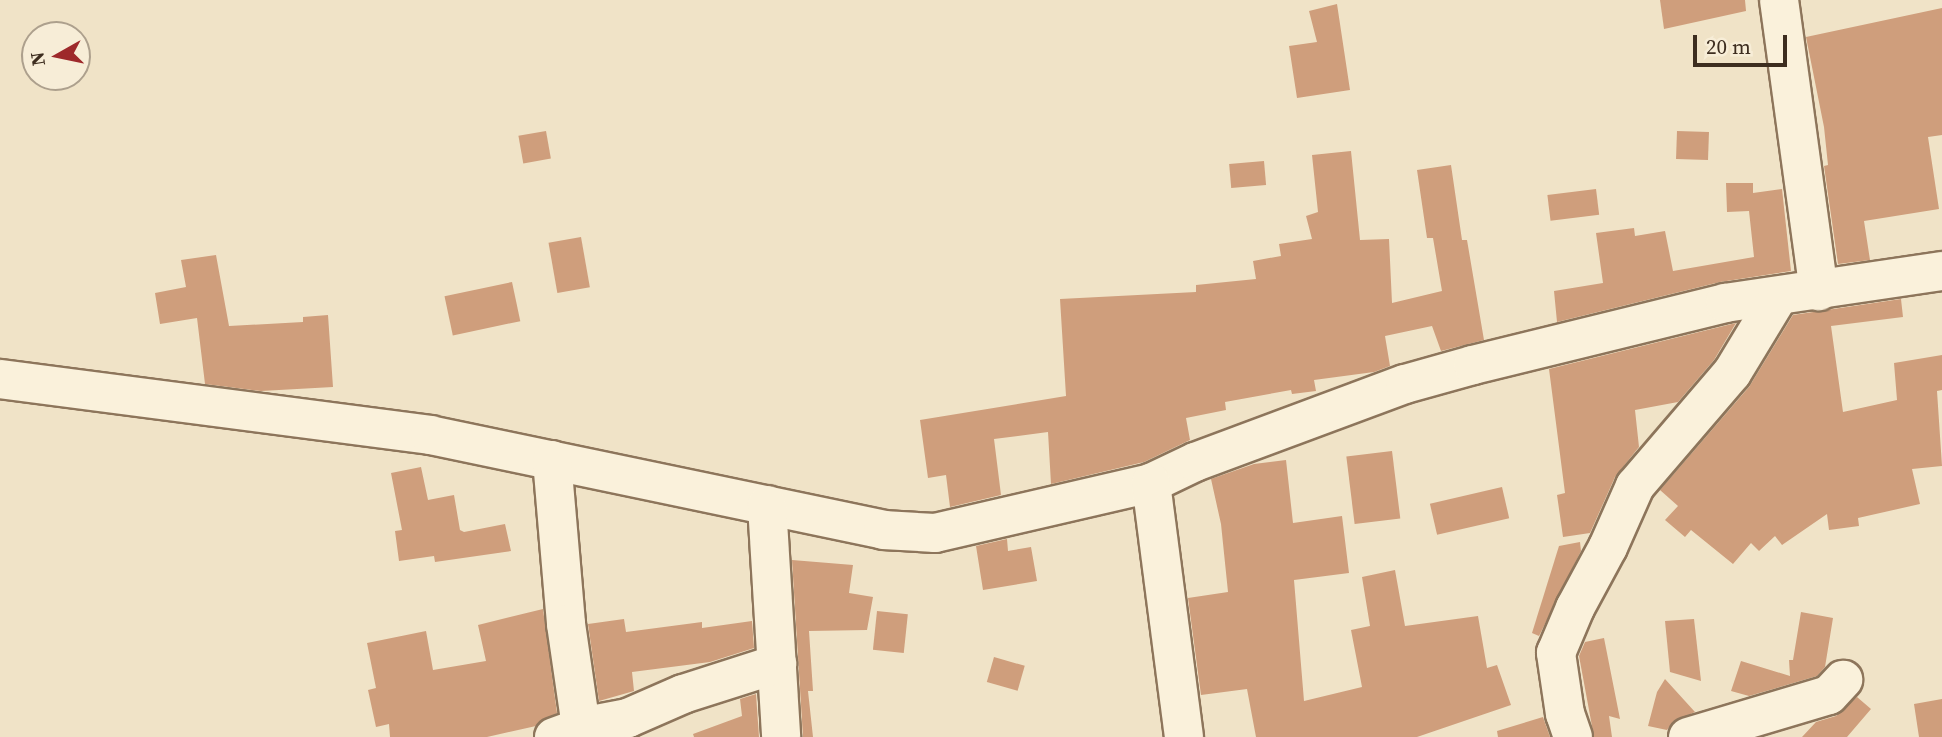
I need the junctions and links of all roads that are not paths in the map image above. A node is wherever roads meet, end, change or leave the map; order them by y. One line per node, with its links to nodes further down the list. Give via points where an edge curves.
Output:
1 (1779, 0): 3 (street)
2 (1942, 271): 3 (street)
3 (1819, 291): 4 (street)
4 (1778, 297): 7 (street, via 1690,311 1405,384 1195,462); 14 (street, via 1738,365 1635,486 1575,608 1556,653)
5 (0, 379): 6 (street, via 430,435)
6 (552, 460): 8 (street); 11 (street, via 566,624)
7 (1151, 483): 8 (street, via 935,533 883,530); 13 (street)
8 (766, 505): 9 (street)
9 (776, 664): 11 (street, via 683,694 628,718); 12 (street)
10 (1843, 680): 15 (street, via 1829,695)
11 (568, 732)
12 (781, 737)
13 (1184, 737)
14 (1573, 737)
15 (1688, 737)

